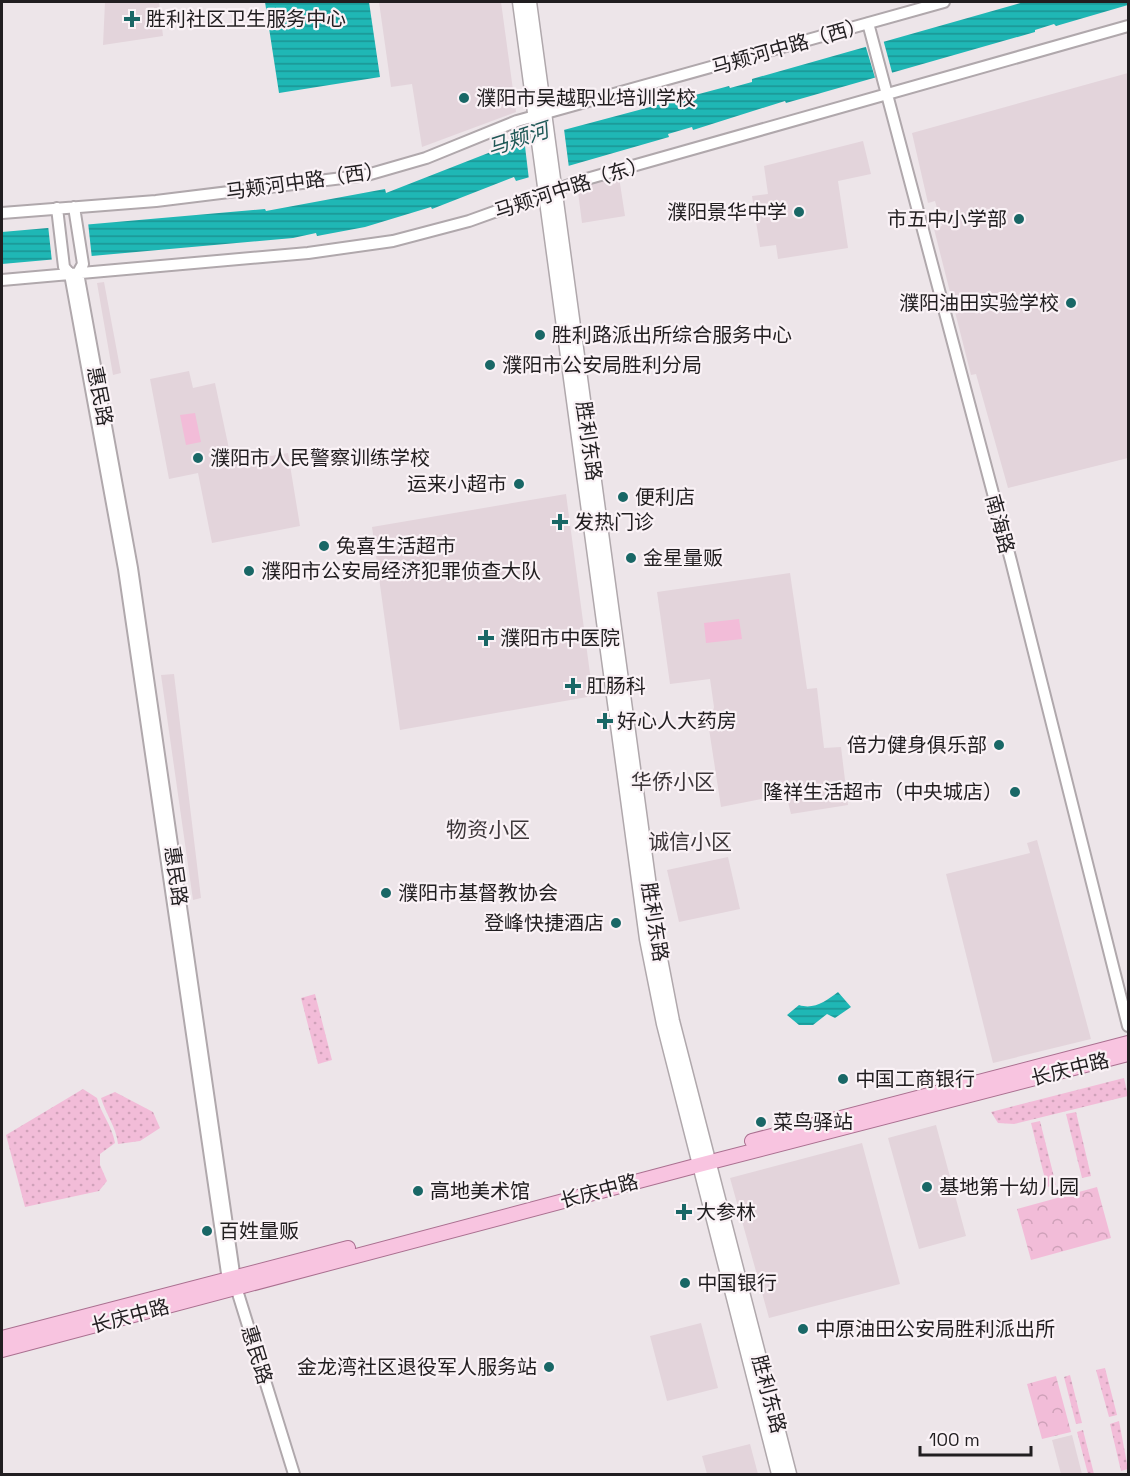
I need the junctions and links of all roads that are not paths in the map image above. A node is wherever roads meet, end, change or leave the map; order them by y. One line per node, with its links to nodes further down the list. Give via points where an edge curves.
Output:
1 (519, 2): 7 (main road, 胜利东路)
2 (530, 2): 7 (main road, 胜利东路)
3 (944, 2): 4 (street, 马颊河中路（西）)
4 (868, 23): 6 (street, 南海路); 7 (street, 马颊河中路（西）)
5 (1128, 26): 6 (street, 马颊河中路（东）)
6 (886, 88): 8 (street, 马颊河中路（东）); 14 (street, 南海路)
7 (540, 118): 8 (main road, 胜利东路); 9 (street, 马颊河中路（西）, via 367,175)
8 (550, 193): 12 (street, 马颊河中路（东）, via 470,221 365,246); 17 (main road, 胜利东路, via 656,934)
9 (75, 209): 10 (street, 马颊河中路（西）); 12 (street)
10 (57, 211): 11 (street, 马颊河中路（西）); 12 (street)
11 (2, 213)
12 (74, 270): 13 (street, 马颊河中路（东）); 18 (street, 惠民路, via 124,569)
13 (2, 280)
14 (1128, 1026)
15 (1128, 1043): 17 (main road, 长庆中路)
16 (1128, 1054): 17 (main road, 长庆中路)
17 (703, 1159): 18 (main road, 长庆中路); 22 (main road, 胜利东路); 23 (main road, 胜利东路)
18 (232, 1283): 19 (main road, 长庆中路); 20 (main road, 长庆中路); 21 (street, 惠民路)
19 (2, 1338)
20 (2, 1350)
21 (294, 1474)
22 (778, 1474)
23 (790, 1474)

